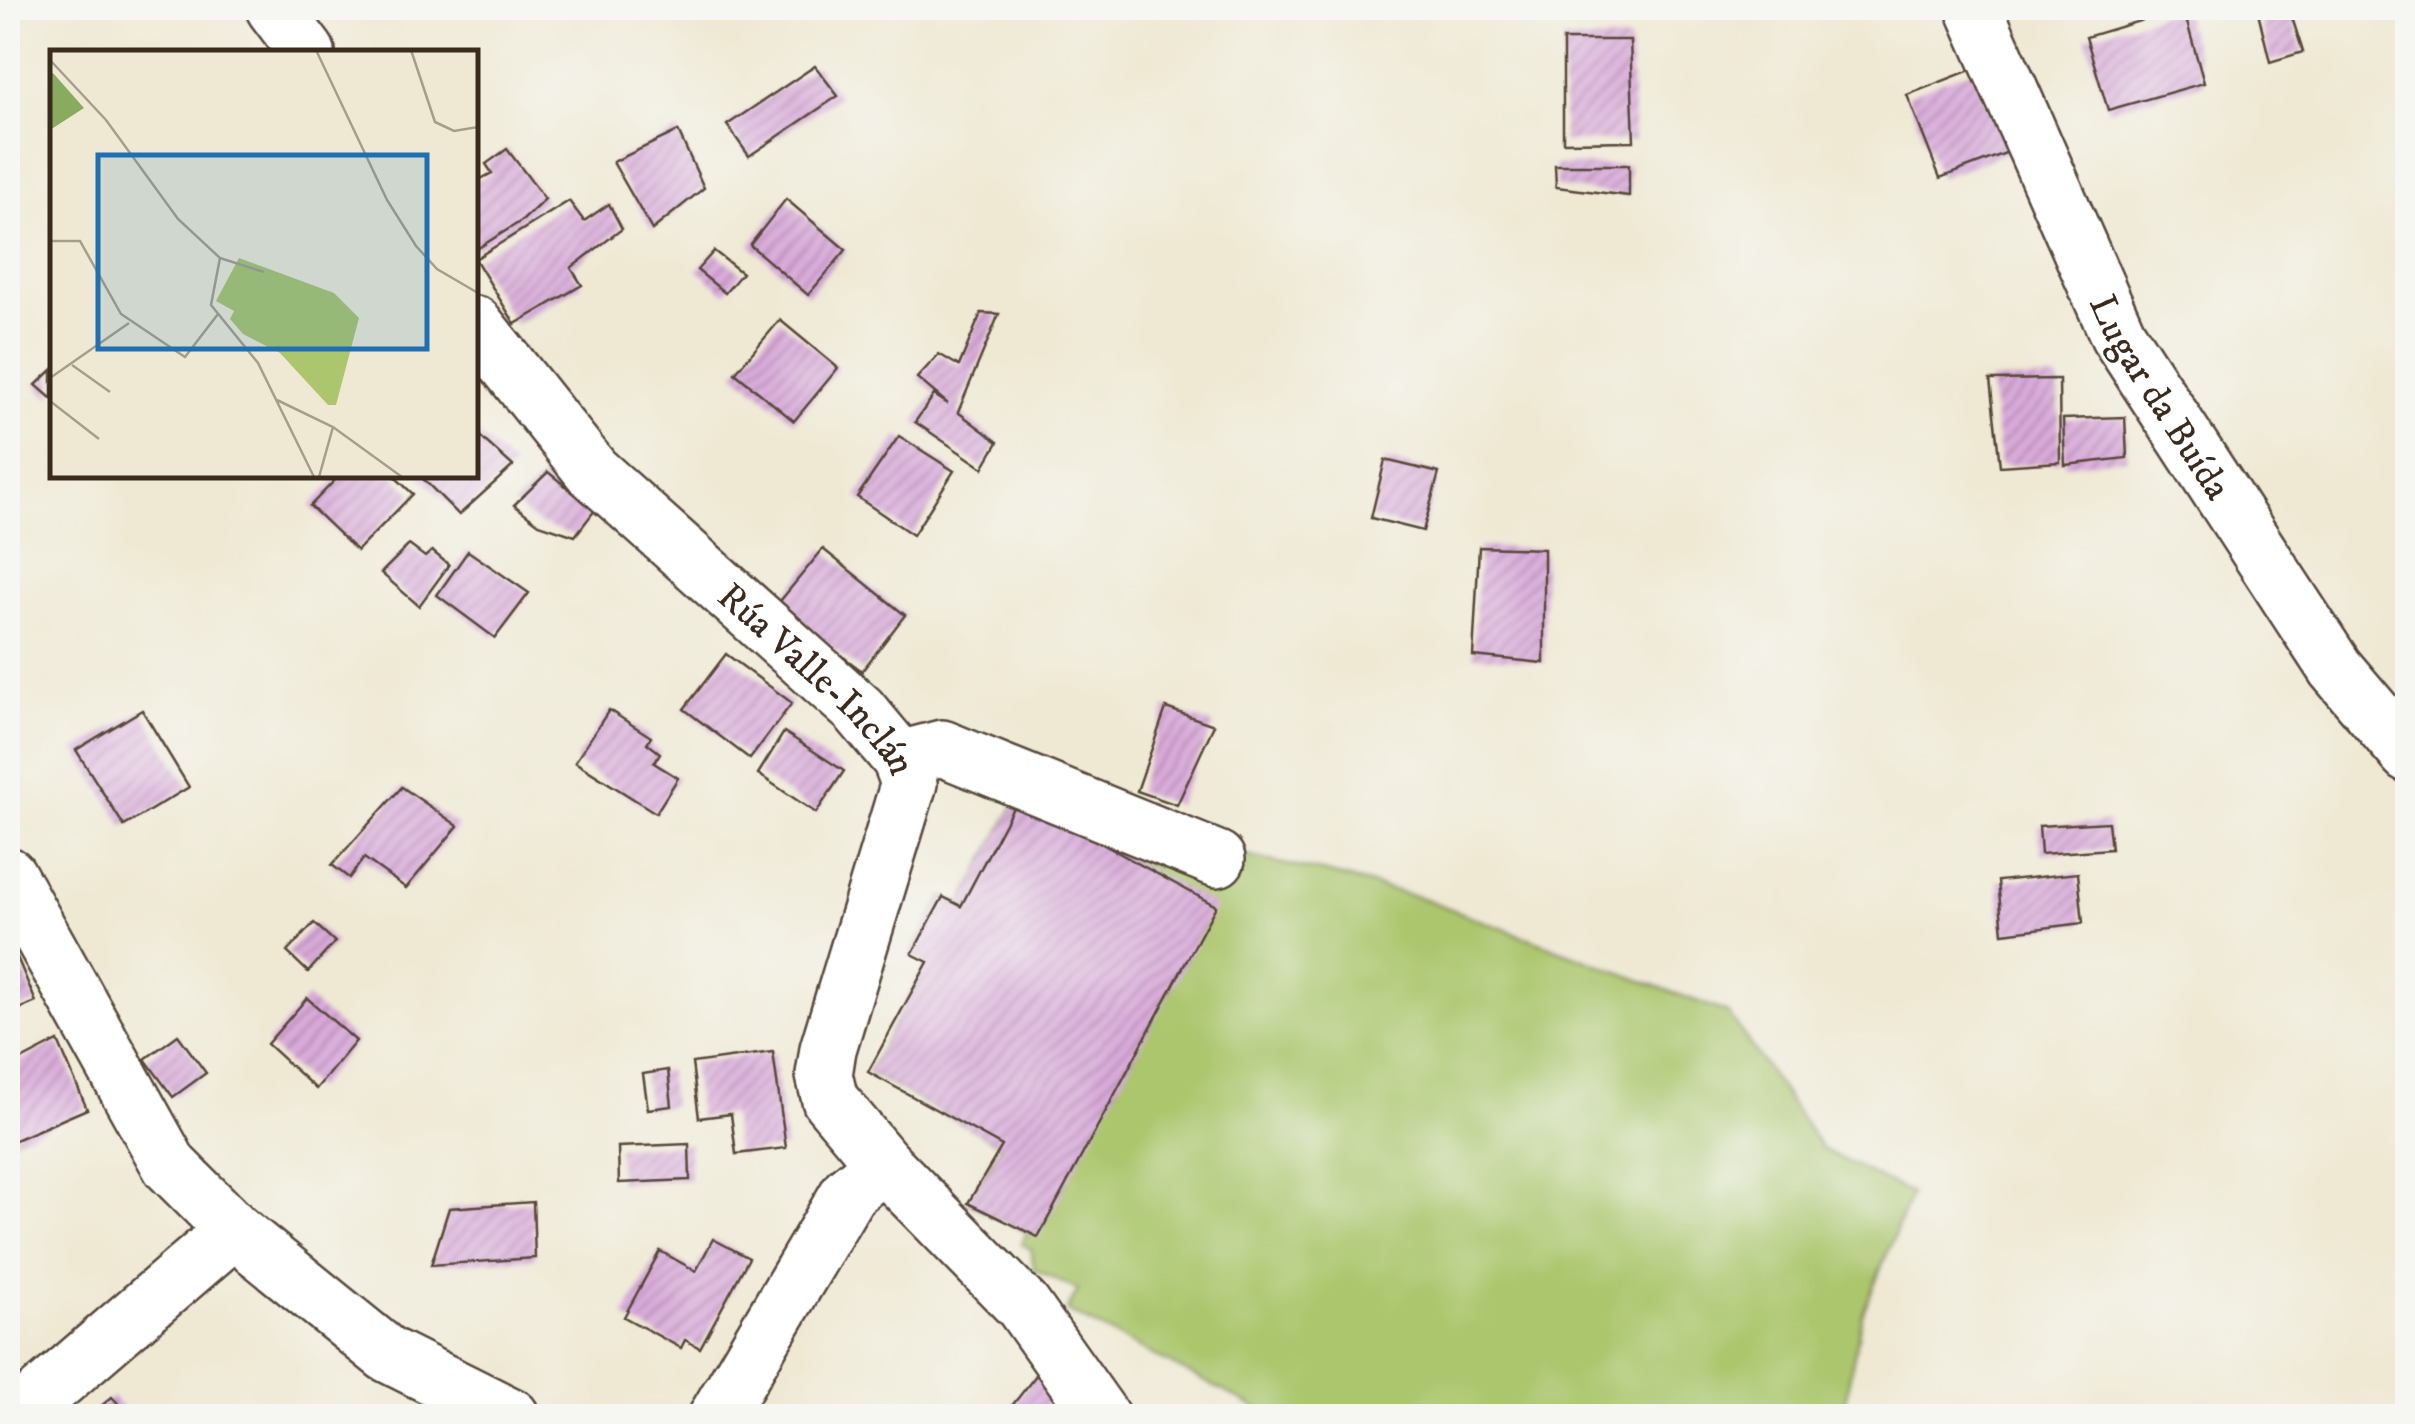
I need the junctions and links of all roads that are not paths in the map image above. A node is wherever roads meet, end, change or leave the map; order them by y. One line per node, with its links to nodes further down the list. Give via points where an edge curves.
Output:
1 (274, 8): 3 (street)
2 (1974, 8): 5 (street, Lugar da Buída, via 2118,335 2335,668)
3 (306, 50)
4 (478, 328): 6 (street, Rúa Valle-Inclán, via 592,471 859,710)
5 (2408, 754)
6 (900, 759): 7 (street, via 942,748); 9 (street, Rúa Valle-Inclán, via 909,783 824,1074 830,1100)
7 (1217, 859)
8 (8, 874): 10 (street, via 170,1166)
9 (884, 1164): 13 (street, via 849,1192); 14 (street, Rúa Valle-Inclán, via 1024,1306)
10 (234, 1230): 11 (street); 12 (street, via 387,1354)
11 (18, 1416)
12 (511, 1416)
13 (716, 1416)
14 (1101, 1416)

